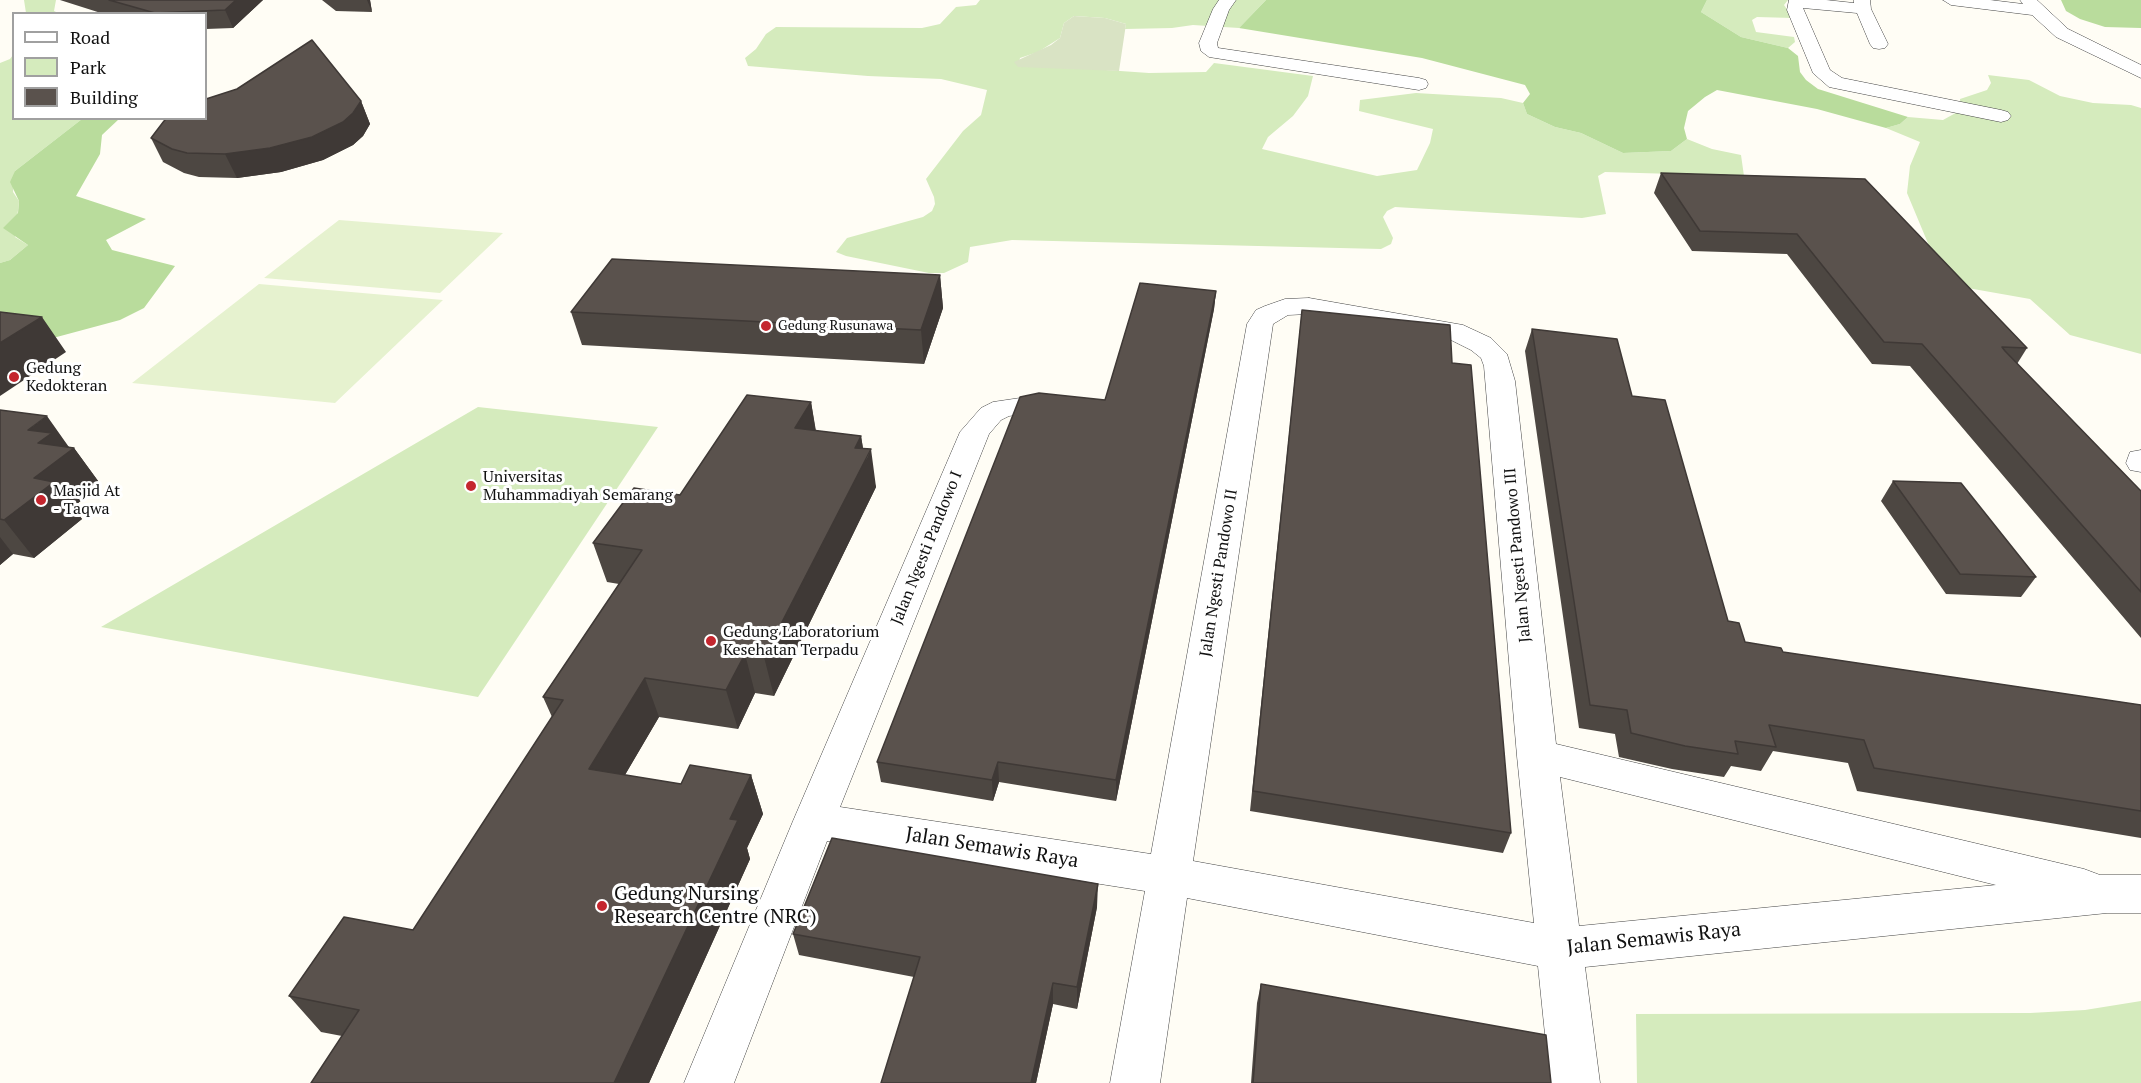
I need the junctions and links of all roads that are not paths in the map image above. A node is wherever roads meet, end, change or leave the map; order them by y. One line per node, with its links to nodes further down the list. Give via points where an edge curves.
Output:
1 (1228, 0): 7 (street, via 1208,43 1210,51)
2 (1951, 0): 4 (street)
3 (1862, 4): 5 (street); 8 (street, via 1796,4 1795,10 1822,73 1828,78 1836,83)
4 (2033, 6): 6 (street, via 2062,33)
5 (1879, 44)
6 (2141, 72)
7 (1419, 84)
8 (2001, 116)
9 (1309, 306): 11 (street, Jalan Ngesti Pandowo III, via 1454,331 1469,336 1493,354 1502,381); 13 (street, Jalan Ngesti Pandowo II, via 1274,311 1260,324)
10 (1027, 406): 12 (street, Jalan Ngesti Pandowo I, via 1002,408 975,432)
11 (1537, 756): 14 (street, Jalan Semawis Raya); 15 (street, Jalan Ngesti Pandowo III)
12 (814, 821): 13 (street, Jalan Semawis Raya); 16 (street, Jalan Ngesti Pandowo I)
13 (1170, 876): 15 (street, Jalan Semawis Raya); 17 (street)
14 (2124, 894): 15 (street, Jalan Semawis Raya)
15 (1559, 949): 18 (street, Jalan Ngesti Pandowo III)
16 (709, 1083)
17 (1135, 1083)
18 (1575, 1083)

